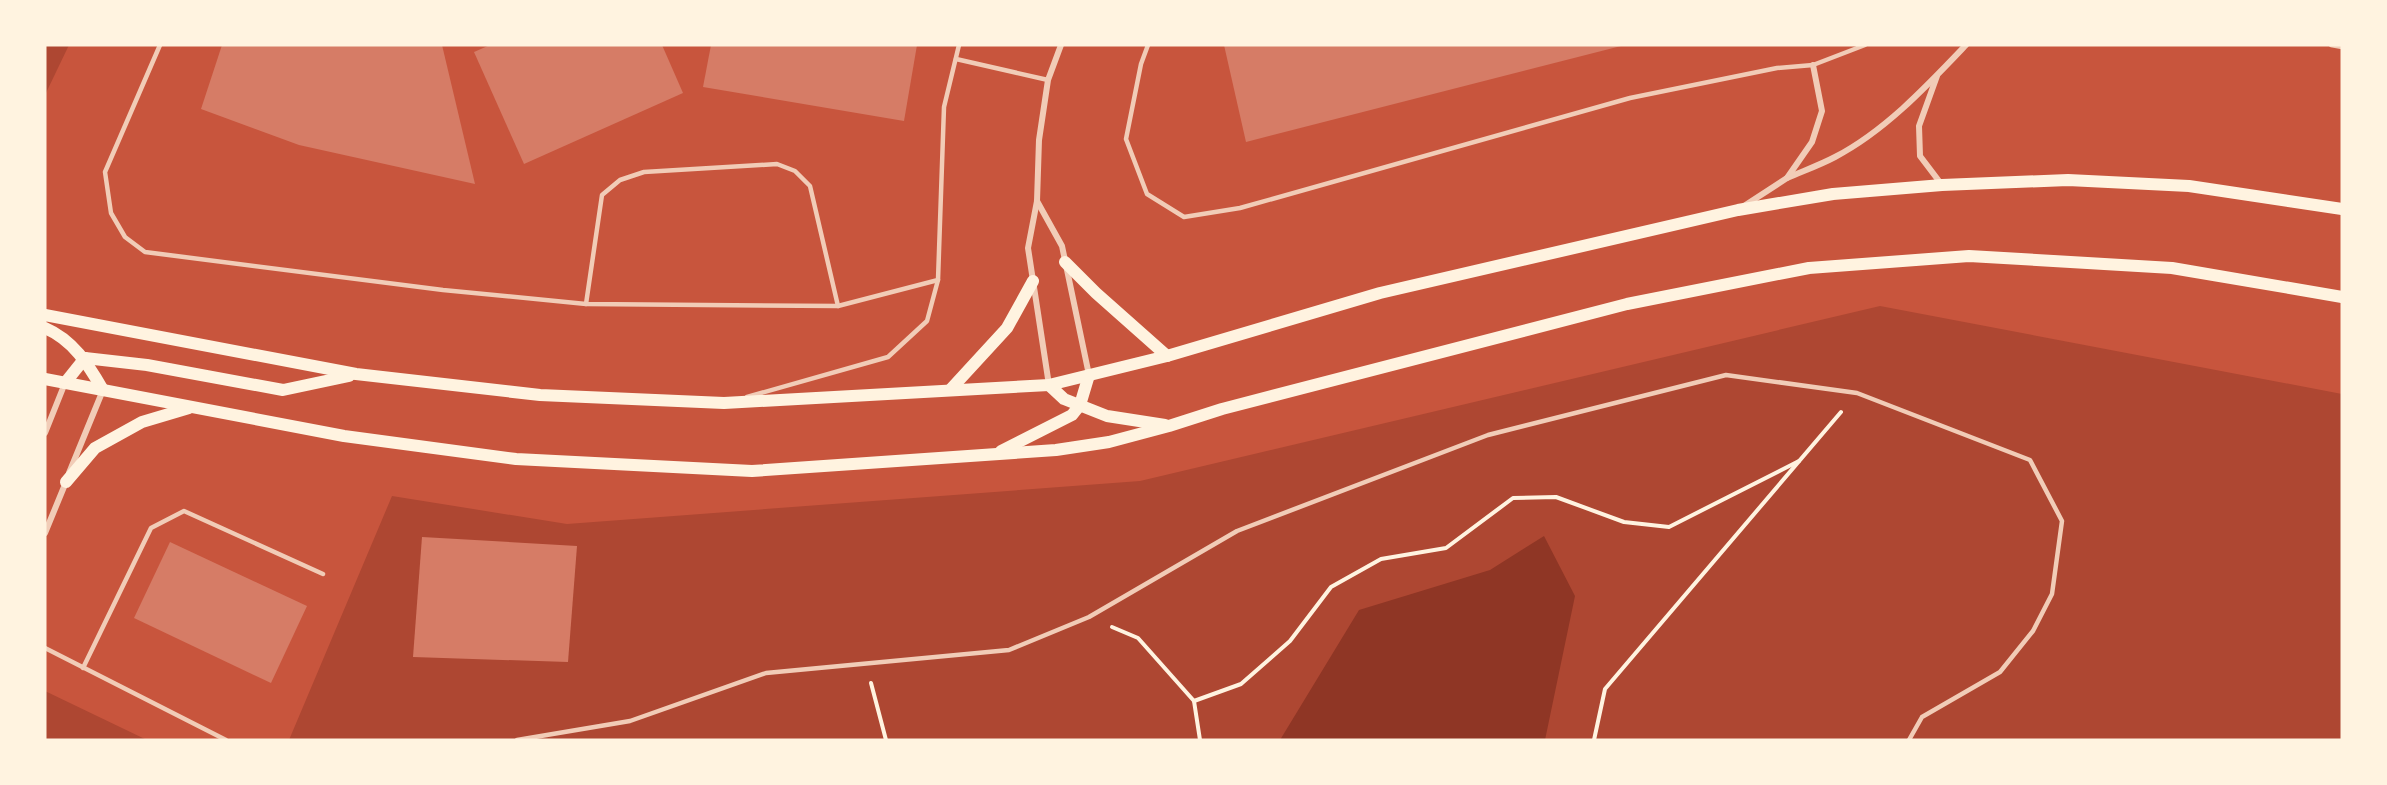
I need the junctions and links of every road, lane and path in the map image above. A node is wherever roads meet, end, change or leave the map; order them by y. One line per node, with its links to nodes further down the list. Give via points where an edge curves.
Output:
1 (160, 45): 22 (lane, via 105,171 111,213 125,237 145,252)
2 (959, 45): 9 (lane)
3 (1061, 45): 12 (street)
4 (1148, 45): 10 (lane, via 1126,139 1147,194 1184,217 1240,208 1630,98 1777,68)
5 (1865, 45): 10 (lane)
6 (1966, 45): 11 (street)
7 (2331, 45): 8 (lane)
8 (2342, 47)
9 (956, 58): 12 (lane); 19 (lane, via 944,106)
10 (1813, 65): 13 (street, via 1822,111 1812,142)
11 (1937, 76): 13 (street, via 1875,132 1835,157); 14 (street, via 1919,126 1920,156)
12 (1048, 80): 15 (street)
13 (1787, 178): 17 (street)
14 (1942, 185): 16 (main road, via 2068,180 2189,186); 17 (main road, via 1833,194)
15 (1037, 201): 18 (street, via 1062,246); 20 (street, via 1028,248)
16 (2342, 209)
17 (1738, 210): 26 (main road, via 1380,293)
18 (1065, 262): 26 (main road); 29 (street)
19 (938, 280): 23 (lane); 36 (lane, via 927,321 888,357)
20 (1033, 281): 32 (street); 34 (main road, via 1007,328)
21 (2342, 297): 39 (main road, via 2172,268 1969,256 1809,268 1628,304)
22 (586, 304): 23 (lane); 23 (lane, via 602,195 620,180 644,172 777,164 795,171 810,186)
23 (838, 306)
24 (45, 315): 28 (main road)
25 (45, 328): 27 (main road)
26 (1167, 356): 29 (main road)
27 (85, 358): 28 (main road, via 283,390); 31 (main road); 33 (main road)
28 (356, 374): 36 (main road, via 540,395)
29 (1089, 375): 32 (main road); 37 (main road)
30 (45, 379): 31 (main road)
31 (65, 383): 33 (main road); 40 (street)
32 (1049, 385): 34 (main road); 37 (main road, via 1064,399)
33 (103, 390): 38 (main road); 43 (street)
34 (950, 390): 36 (main road)
35 (1857, 393): 42 (path); 46 (lane, via 1726,375 1488,435 1237,531); 56 (lane, via 2030,460 2062,521 2052,594 2033,631 2000,672 1922,717)
36 (724, 403)
37 (1080, 405): 39 (main road, via 1107,416); 41 (main road, via 1072,415)
38 (193, 407): 41 (main road, via 344,436 516,459 752,471); 43 (main road, via 142,422 95,448)
39 (1169, 426): 41 (main road, via 1109,442)
40 (45, 433)
41 (996, 454)
42 (1798, 461): 50 (path, via 1669,527 1624,522 1556,497 1513,498 1446,548 1382,559 1331,587 1290,641 1241,684); 55 (path, via 1605,689)
43 (66, 482): 44 (street)
44 (45, 533)
45 (323, 574): 49 (lane, via 184,511 151,528)
46 (1089, 617): 48 (lane, via 1009,650); 50 (path, via 1138,638)
47 (45, 648): 49 (lane)
48 (866, 665): 52 (lane, via 766,673 630,721); 53 (path)
49 (83, 668): 51 (lane)
50 (1194, 701): 54 (path)
51 (226, 740)
52 (517, 740)
53 (886, 740)
54 (1200, 740)
55 (1594, 740)
56 (1909, 740)

